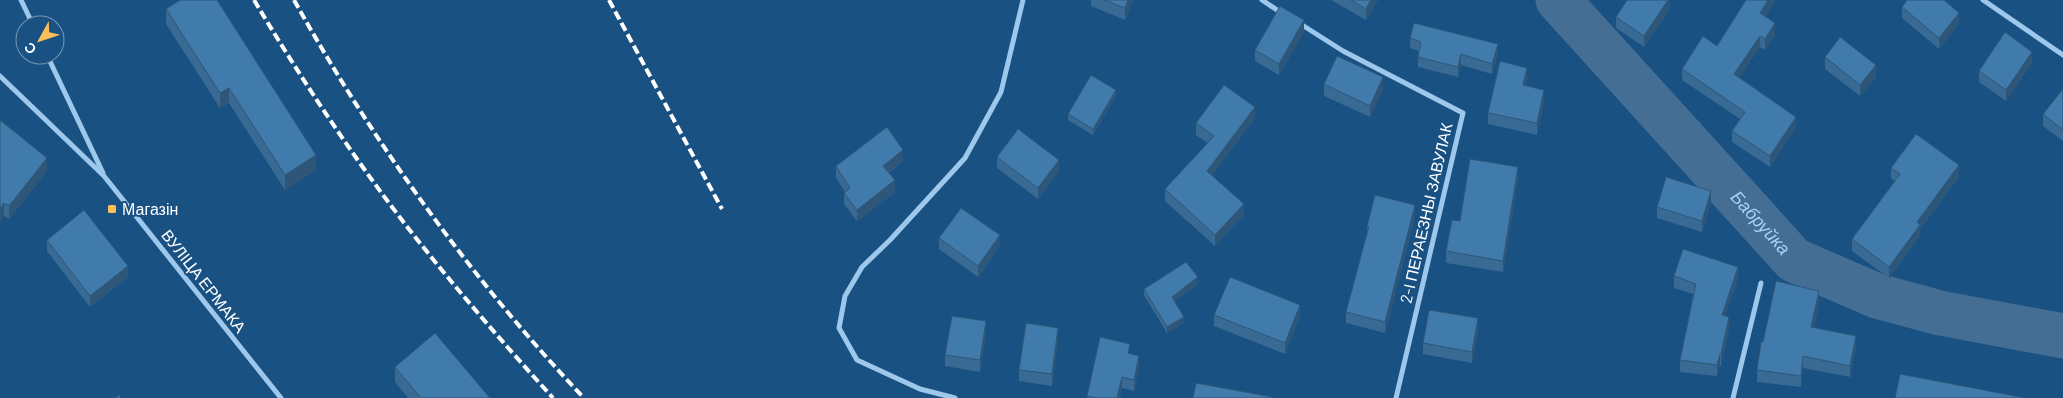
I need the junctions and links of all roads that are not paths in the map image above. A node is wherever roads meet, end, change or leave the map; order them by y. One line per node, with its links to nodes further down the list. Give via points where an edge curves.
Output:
1 (21, 0): 5 (street)
2 (1023, 0): 14 (street, via 1001,92 965,158 862,267 845,296 839,328 857,360 920,389)
3 (1262, 0): 6 (street)
4 (1984, 0): 8 (street)
5 (28, 15)
6 (1286, 15)
7 (1294, 20): 15 (street, 2-І ПЕРАЕЗНЫ ЗАВУЛАК, via 1342,51 1463,113)
8 (2063, 55)
9 (52, 65): 11 (street)
10 (0, 76): 11 (street, ВУЛІЦА ЕРМАКА)
11 (104, 176): 13 (street, ВУЛІЦА ЕРМАКА)
12 (1761, 283): 16 (street)
13 (281, 398)
14 (955, 398)
15 (1396, 398)
16 (1733, 398)

